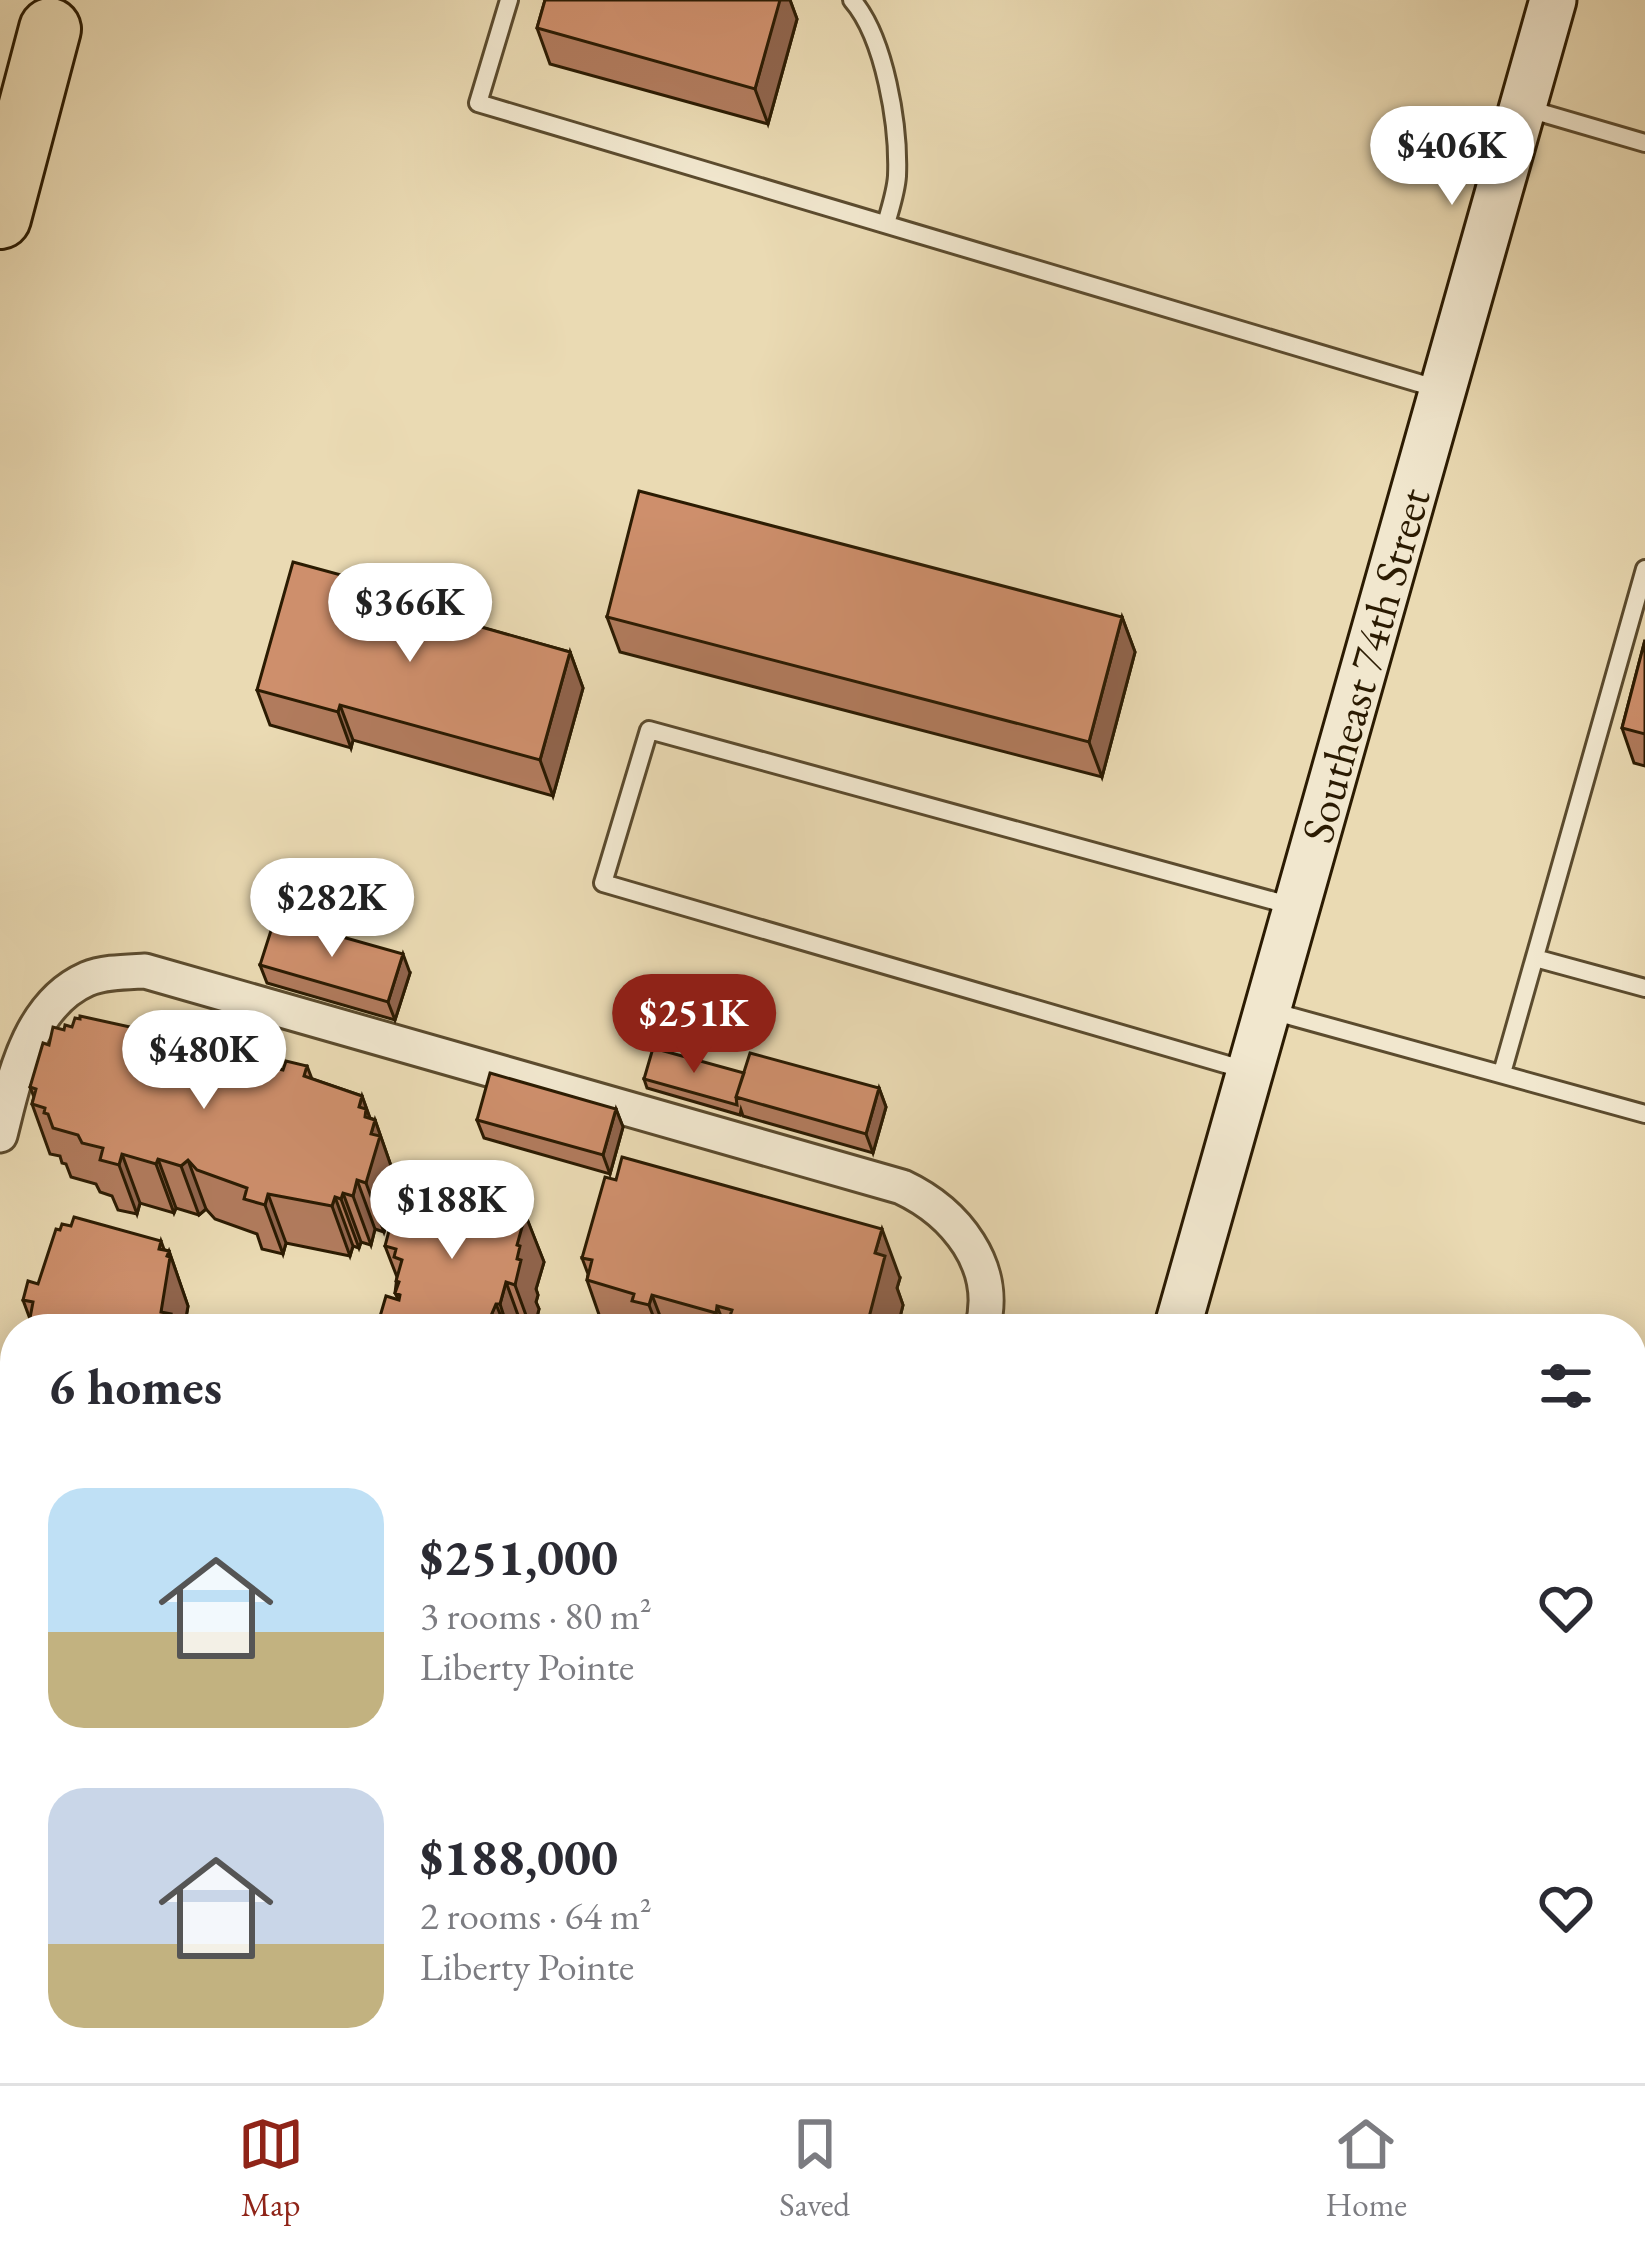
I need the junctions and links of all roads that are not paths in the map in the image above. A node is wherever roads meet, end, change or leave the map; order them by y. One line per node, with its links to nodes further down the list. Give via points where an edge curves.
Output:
1 (509, 0): 9 (lane, via 478,103)
2 (852, 0): 9 (lane, via 889,86 897,177)
3 (1552, 0): 5 (main road, Southeast 74th Street)
4 (57, 14): 6 (highway); 8 (highway)
5 (1522, 108): 7 (lane); 10 (main road, Southeast 74th Street)
6 (0, 139)
7 (1645, 143)
8 (0, 218)
9 (886, 224): 10 (lane)
10 (1443, 390): 12 (main road, Southeast 74th Street)
11 (1645, 569): 13 (lane)
12 (1297, 907): 15 (main road, Southeast 74th Street); 16 (lane, via 649,730 603,884)
13 (1535, 958): 14 (lane); 17 (lane)
14 (1645, 988)
15 (1267, 1010): 16 (main road, Southeast 74th Street); 17 (lane)
16 (1250, 1071): 21 (main road, Southeast 74th Street)
17 (1502, 1073): 18 (lane)
18 (1645, 1114)
19 (0, 1135): 20 (street, via 20,1058 61,997 87,979 145,971 902,1186 958,1226 986,1286)
20 (983, 1314)
21 (1182, 1314)

